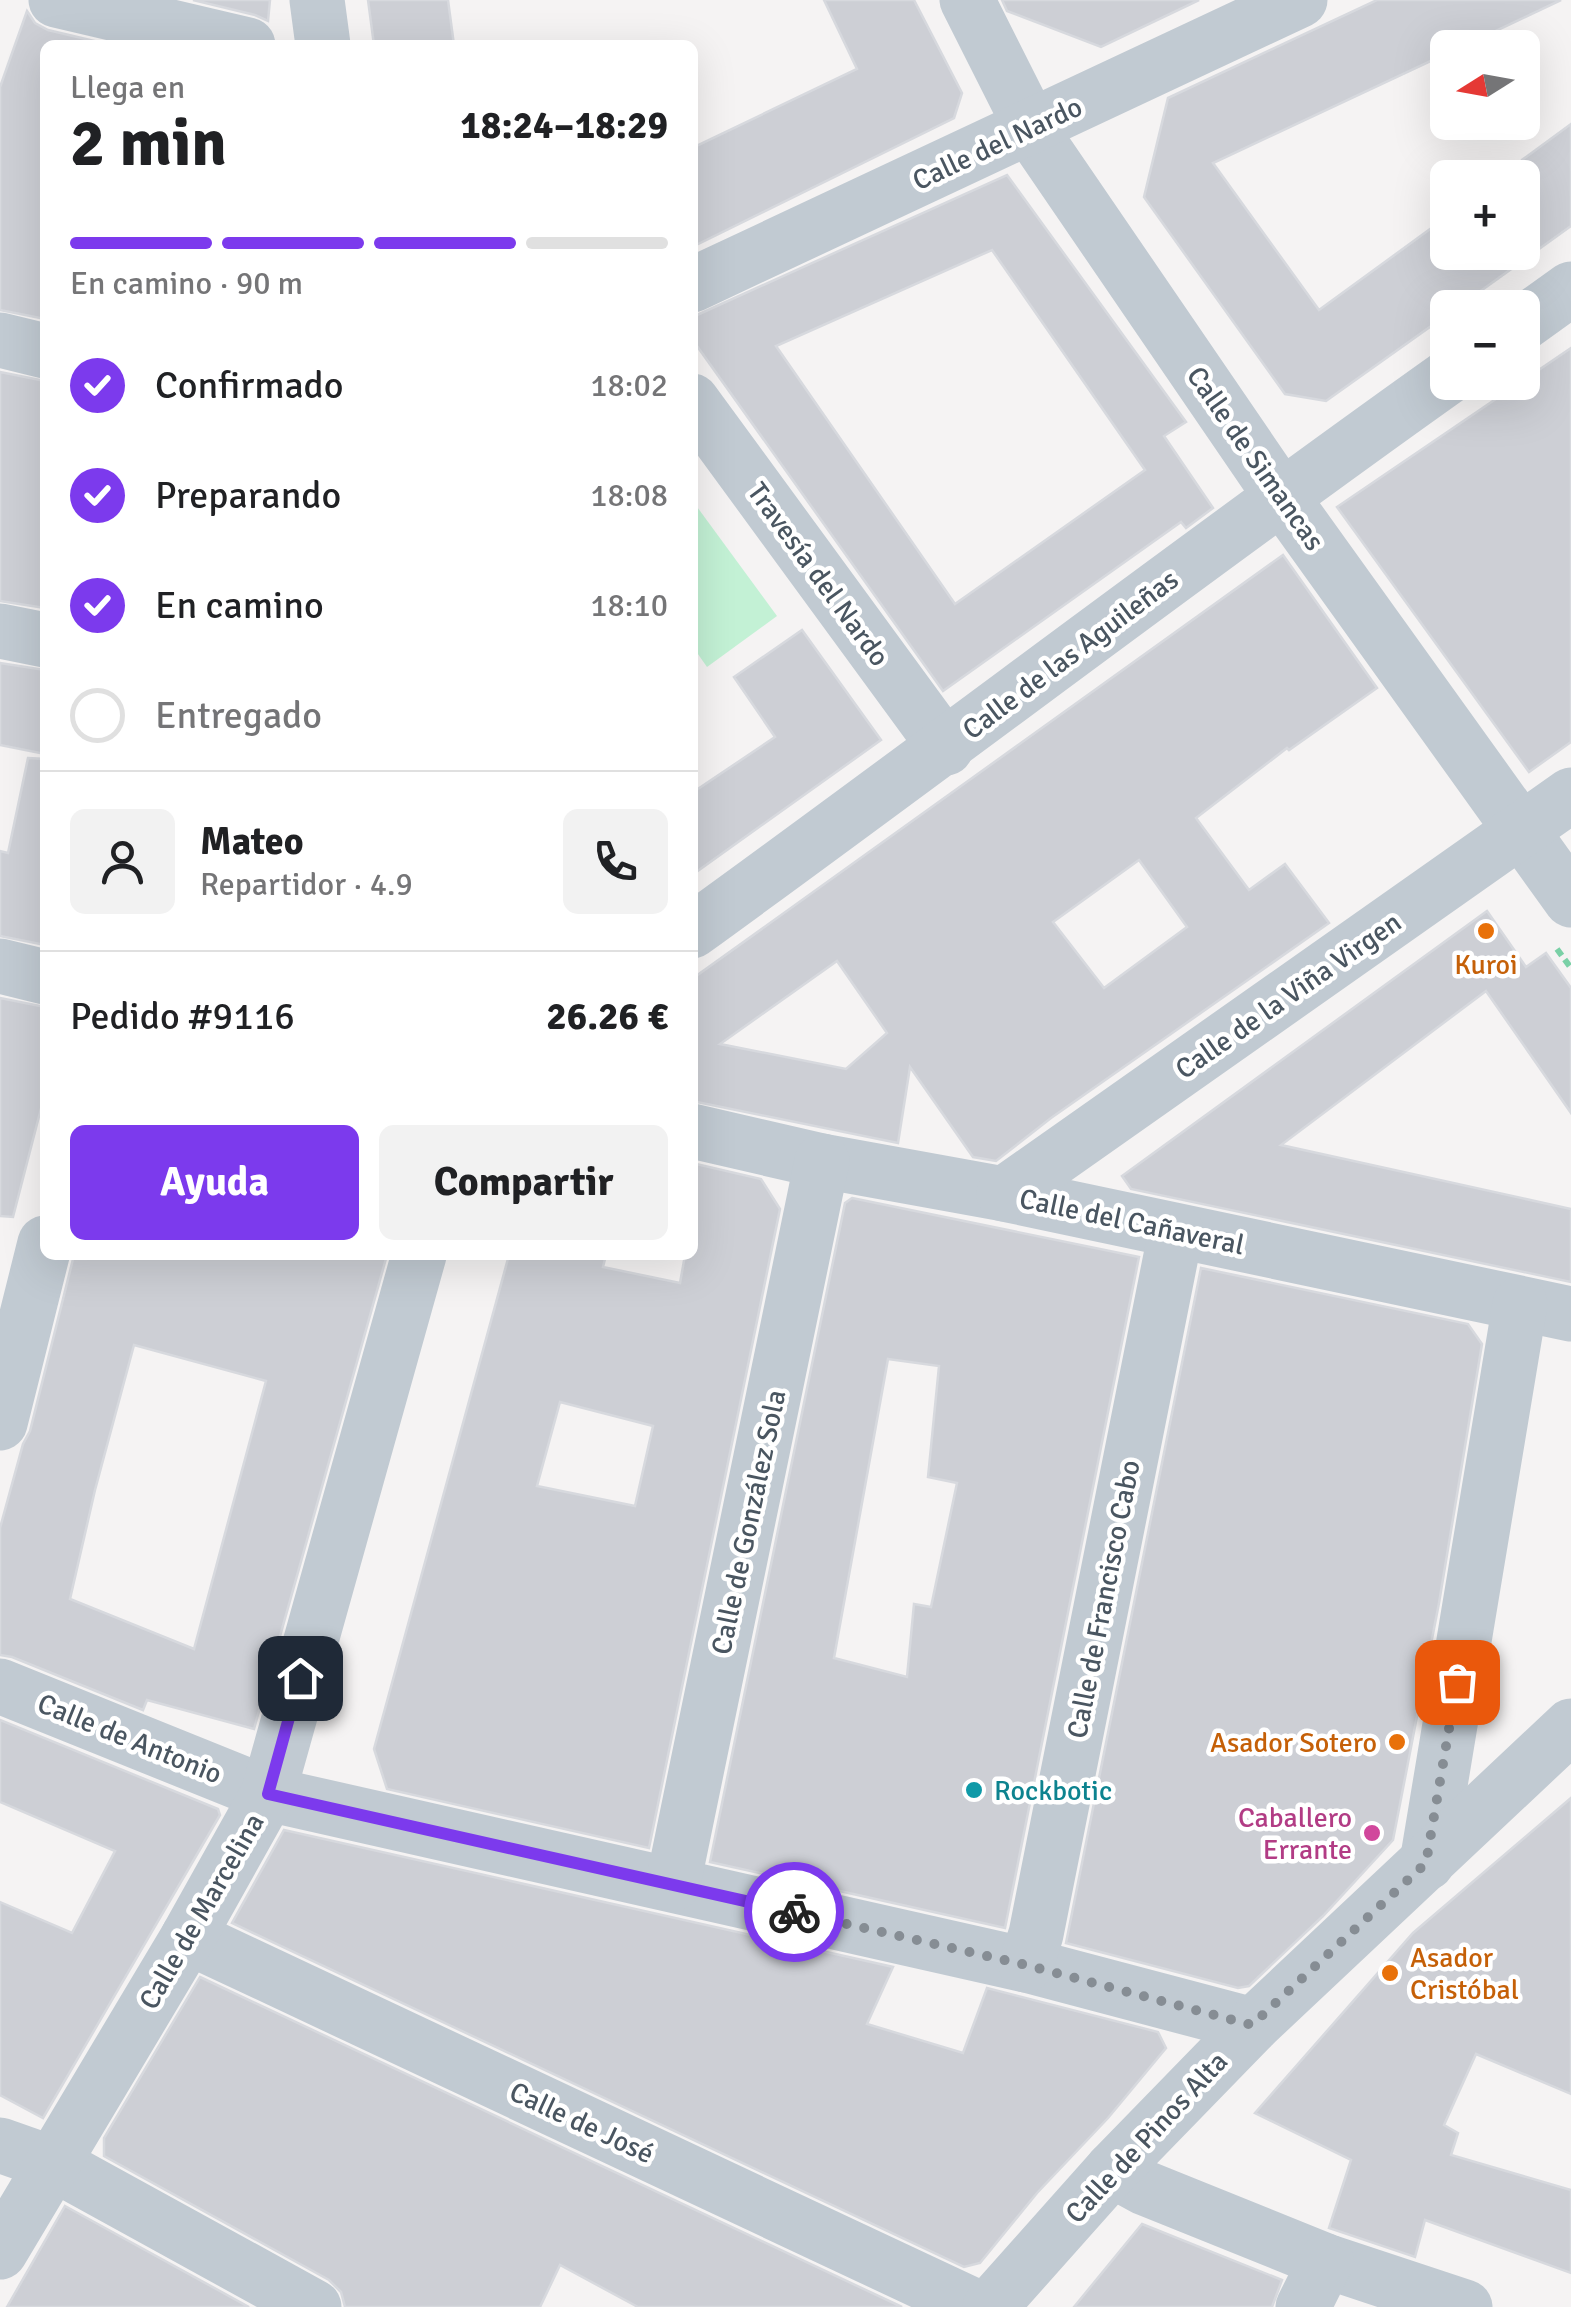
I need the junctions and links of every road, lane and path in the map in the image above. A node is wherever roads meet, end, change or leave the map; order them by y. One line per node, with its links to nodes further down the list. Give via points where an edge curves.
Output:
1 (56, 0): 5 (street)
2 (317, 0): 6 (street)
3 (967, 0): 7 (street, Calle de Simancas)
4 (1300, 0): 7 (street, Calle del Nardo)
5 (227, 40)
6 (322, 40)
7 (1029, 128): 8 (street, Calle del Nardo); 15 (street, Calle de Simancas)
8 (698, 282)
9 (1571, 290): 10 (street)
10 (1540, 312)
11 (0, 340): 12 (street)
12 (40, 350)
13 (1430, 391): 15 (street, Calle de las Aguileñas)
14 (698, 409): 18 (street, Travesía del Nardo)
15 (1280, 496): 18 (street, Calle de las Aguileñas); 20 (street, Calle de Simancas)
16 (0, 631): 17 (street)
17 (40, 639)
18 (946, 748): 22 (street, Calle de las Aguileñas)
19 (1571, 795): 20 (street, Calle de la Viña Virgen)
20 (1520, 832): 21 (street, Calle de Simancas); 28 (street, Calle de la Viña Virgen)
21 (1562, 922): 24 (path)
22 (698, 927)
23 (0, 966): 25 (street)
24 (1571, 968)
25 (40, 976)
26 (698, 1132): 27 (street, Calle del Cañaveral)
27 (822, 1160): 28 (street, Calle del Cañaveral); 38 (street, Calle de González Sola)
28 (1004, 1194): 29 (street, Calle del Cañaveral)
29 (1176, 1231): 32 (street, Calle del Cañaveral); 40 (street, Calle de Francisco Cabo)
30 (41, 1260): 33 (street)
31 (418, 1260): 36 (street, Calle de Marcelina)
32 (1546, 1309): 37 (street)
33 (0, 1423)
34 (0, 1686): 36 (street, Calle de Antonio)
35 (1571, 1726): 37 (street, Calle de Pinos Alta)
36 (268, 1794): 38 (street, Calle de Antonio); 39 (street, Calle de Marcelina)
37 (1426, 1863): 41 (street, Calle de Pinos Alta)
38 (673, 1884): 40 (street, Calle de Antonio)
39 (188, 1937): 43 (street, Calle de Marcelina); 48 (street, Calle de José)
40 (1026, 1965): 41 (street, Calle de Antonio)
41 (1252, 2025): 44 (street, Calle de Pinos Alta)
42 (0, 2146): 43 (street)
43 (54, 2164): 45 (street, Calle de Marcelina); 47 (street)
44 (1112, 2170): 46 (street); 49 (street, Calle de Pinos Alta)
45 (0, 2252)
46 (1314, 2284): 50 (street)
47 (314, 2307)
48 (976, 2307)
49 (990, 2307)
50 (1465, 2307)

